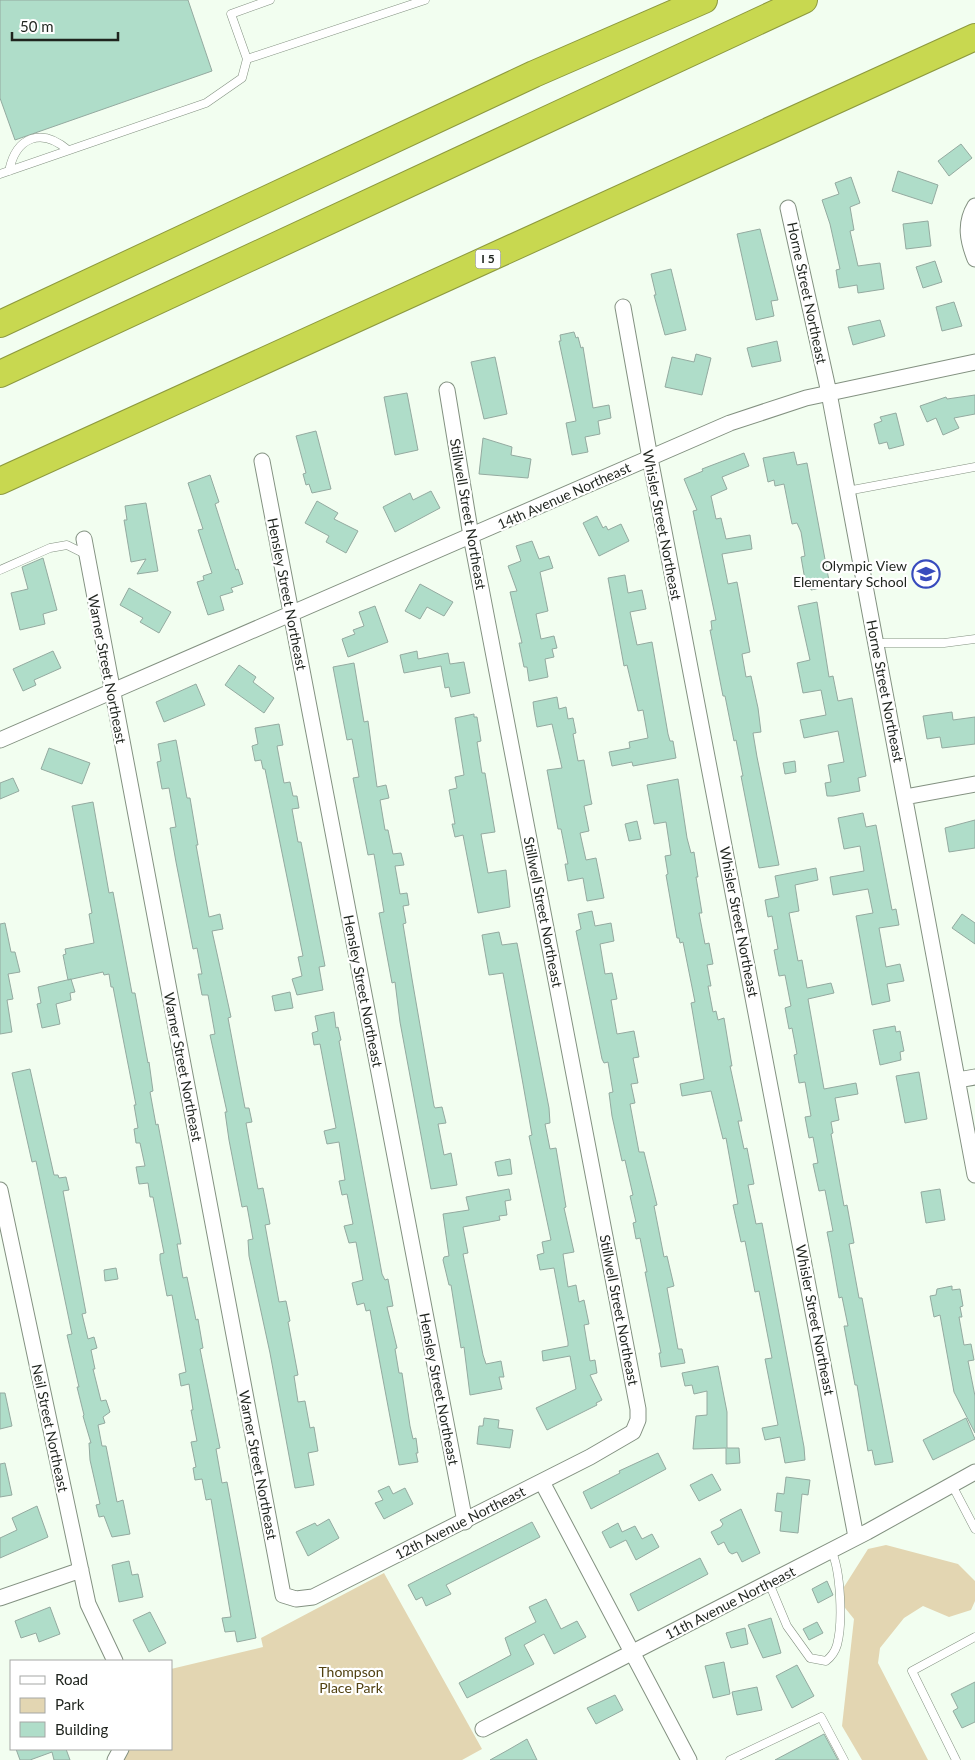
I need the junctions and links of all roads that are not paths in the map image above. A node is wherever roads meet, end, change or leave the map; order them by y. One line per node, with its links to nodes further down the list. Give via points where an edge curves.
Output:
1 (270, 0): 7 (lane, via 231,14)
2 (425, 0): 7 (lane)
3 (704, 0): 16 (highway, via 534,74)
4 (804, 0): 18 (highway)
5 (975, 36): 8 (highway, I 5)
6 (975, 46): 8 (highway)
7 (247, 60): 9 (lane, via 242,78 206,103)
8 (907, 68): 24 (highway, I 5)
9 (68, 150): 10 (lane); 10 (lane, via 56,140 43,136 21,145 13,154)
10 (9, 171): 11 (lane)
11 (0, 174)
12 (975, 206): 14 (street, via 967,230)
13 (788, 208): 20 (street, Horne Street Northeast)
14 (975, 260)
15 (623, 307): 21 (street, Whisler Street Northeast)
16 (0, 324)
17 (975, 362): 20 (street, 14th Avenue Northeast)
18 (0, 374)
19 (447, 390): 26 (street, Stillwell Street Northeast)
20 (829, 393): 21 (street, 14th Avenue Northeast, via 763,412); 25 (street, Horne Street Northeast)
21 (650, 458): 26 (street, 14th Avenue Northeast); 47 (street, Whisler Street Northeast)
22 (262, 460): 30 (street, Hensley Street Northeast)
23 (975, 467): 25 (lane)
24 (0, 481)
25 (847, 491): 32 (street, Horne Street Northeast)
26 (471, 536): 30 (street, 14th Avenue Northeast); 41 (street, Stillwell Street Northeast, via 638,1409)
27 (84, 539): 28 (street, Warner Street Northeast)
28 (87, 555): 29 (lane, via 67,545); 33 (street, Warner Street Northeast)
29 (0, 570)
30 (290, 614): 33 (street, 14th Avenue Northeast); 45 (street, Hensley Street Northeast)
31 (975, 639): 32 (lane, via 944,643)
32 (876, 643): 36 (street, Horne Street Northeast)
33 (112, 692): 34 (street, 14th Avenue Northeast); 51 (street, Warner Street Northeast)
34 (0, 740)
35 (975, 784): 36 (street)
36 (904, 797): 38 (street, Horne Street Northeast)
37 (975, 1077): 38 (street)
38 (958, 1080): 39 (street, Horne Street Northeast)
39 (975, 1174)
40 (0, 1190): 49 (street, Neil Street Northeast)
41 (633, 1432): 43 (street, 12th Avenue Northeast)
42 (975, 1472): 44 (street, 11th Avenue Northeast)
43 (542, 1482): 45 (street, 12th Avenue Northeast); 54 (street)
44 (952, 1485): 46 (lane); 47 (street, 11th Avenue Northeast)
45 (465, 1522): 51 (street, 12th Avenue Northeast, via 313,1597 296,1600)
46 (975, 1529)
47 (856, 1537): 48 (street, 11th Avenue Northeast)
48 (831, 1550): 50 (street, 11th Avenue Northeast); 50 (lane, via 836,1565 839,1630 837,1646 826,1661 810,1658 787,1626)
49 (81, 1570): 52 (street); 55 (street, Neil Street Northeast, via 88,1604)
50 (769, 1583): 54 (street, 11th Avenue Northeast)
51 (283, 1595)
52 (0, 1598)
53 (975, 1637): 60 (lane, via 912,1671)
54 (633, 1653): 56 (street, 11th Avenue Northeast); 57 (street)
55 (115, 1660)
56 (483, 1730)
57 (689, 1760)
58 (730, 1760): 59 (lane, via 821,1717)
59 (844, 1760)
60 (956, 1760)

